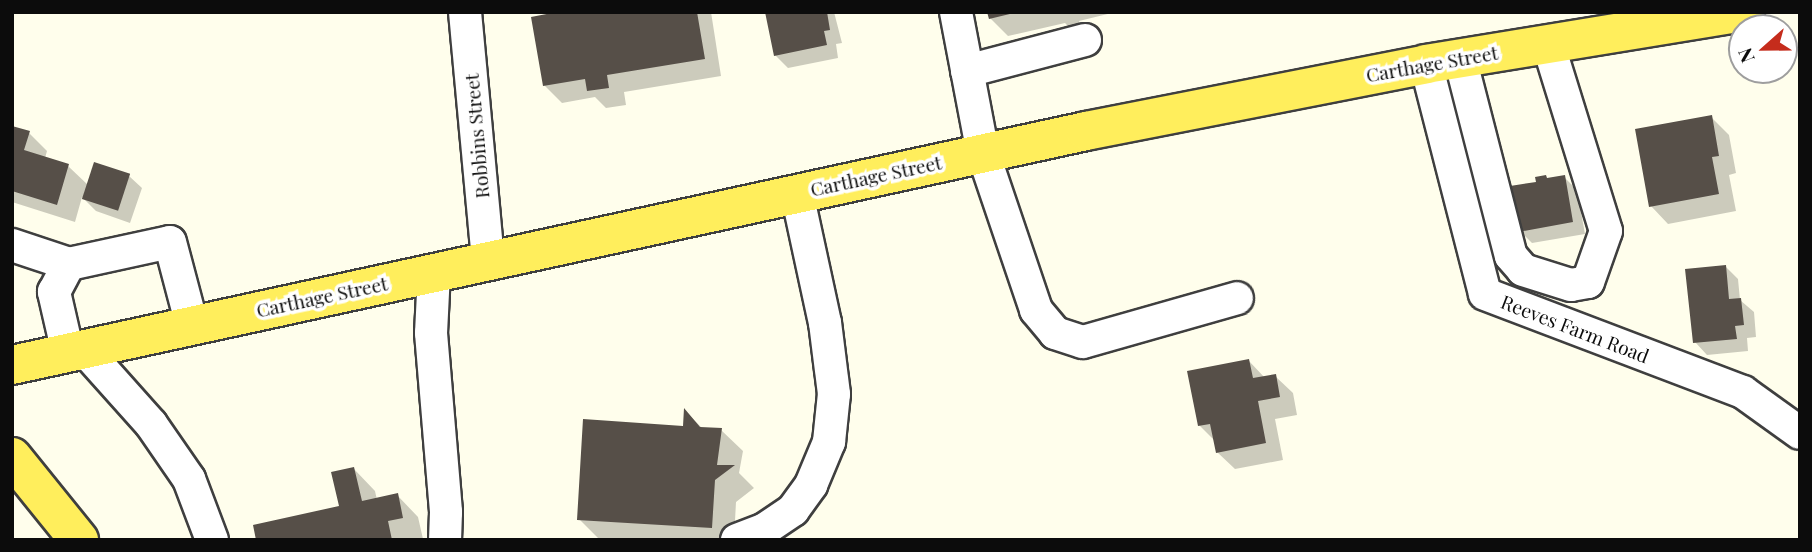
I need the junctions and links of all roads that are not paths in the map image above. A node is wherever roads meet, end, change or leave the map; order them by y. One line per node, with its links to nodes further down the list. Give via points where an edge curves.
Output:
1 (465, 12): 11 (street, Robbins Street)
2 (956, 12): 7 (street)
3 (1745, 12): 5 (main road, Carthage Street)
4 (1085, 40): 7 (street)
5 (1548, 44): 6 (main road, Carthage Street); 6 (street, via 1605,231 1588,282 1571,285 1524,270 1511,256)
6 (1443, 61): 8 (main road, Carthage Street); 18 (street, Reeves Farm Road, via 1485,294 1743,392)
7 (967, 71): 8 (street)
8 (983, 153): 9 (main road, Carthage Street); 14 (street, via 1036,310 1055,333 1083,342)
9 (797, 194): 11 (main road, Carthage Street); 23 (street, via 827,335 834,394 829,442 811,485 793,510 765,529)
10 (12, 245): 12 (street)
11 (488, 260): 13 (main road, Carthage Street)
12 (69, 264): 15 (street, via 170,242); 16 (street, via 54,292)
13 (434, 272): 15 (main road, Carthage Street); 22 (street, via 431,333)
14 (1237, 298)
15 (192, 325): 16 (main road, Carthage Street)
16 (76, 351): 17 (main road, Carthage Street); 21 (street, via 151,424 189,480)
17 (12, 365)
18 (1800, 433)
19 (12, 457): 20 (main road)
20 (79, 540)
21 (212, 540)
22 (445, 540)
23 (737, 540)

